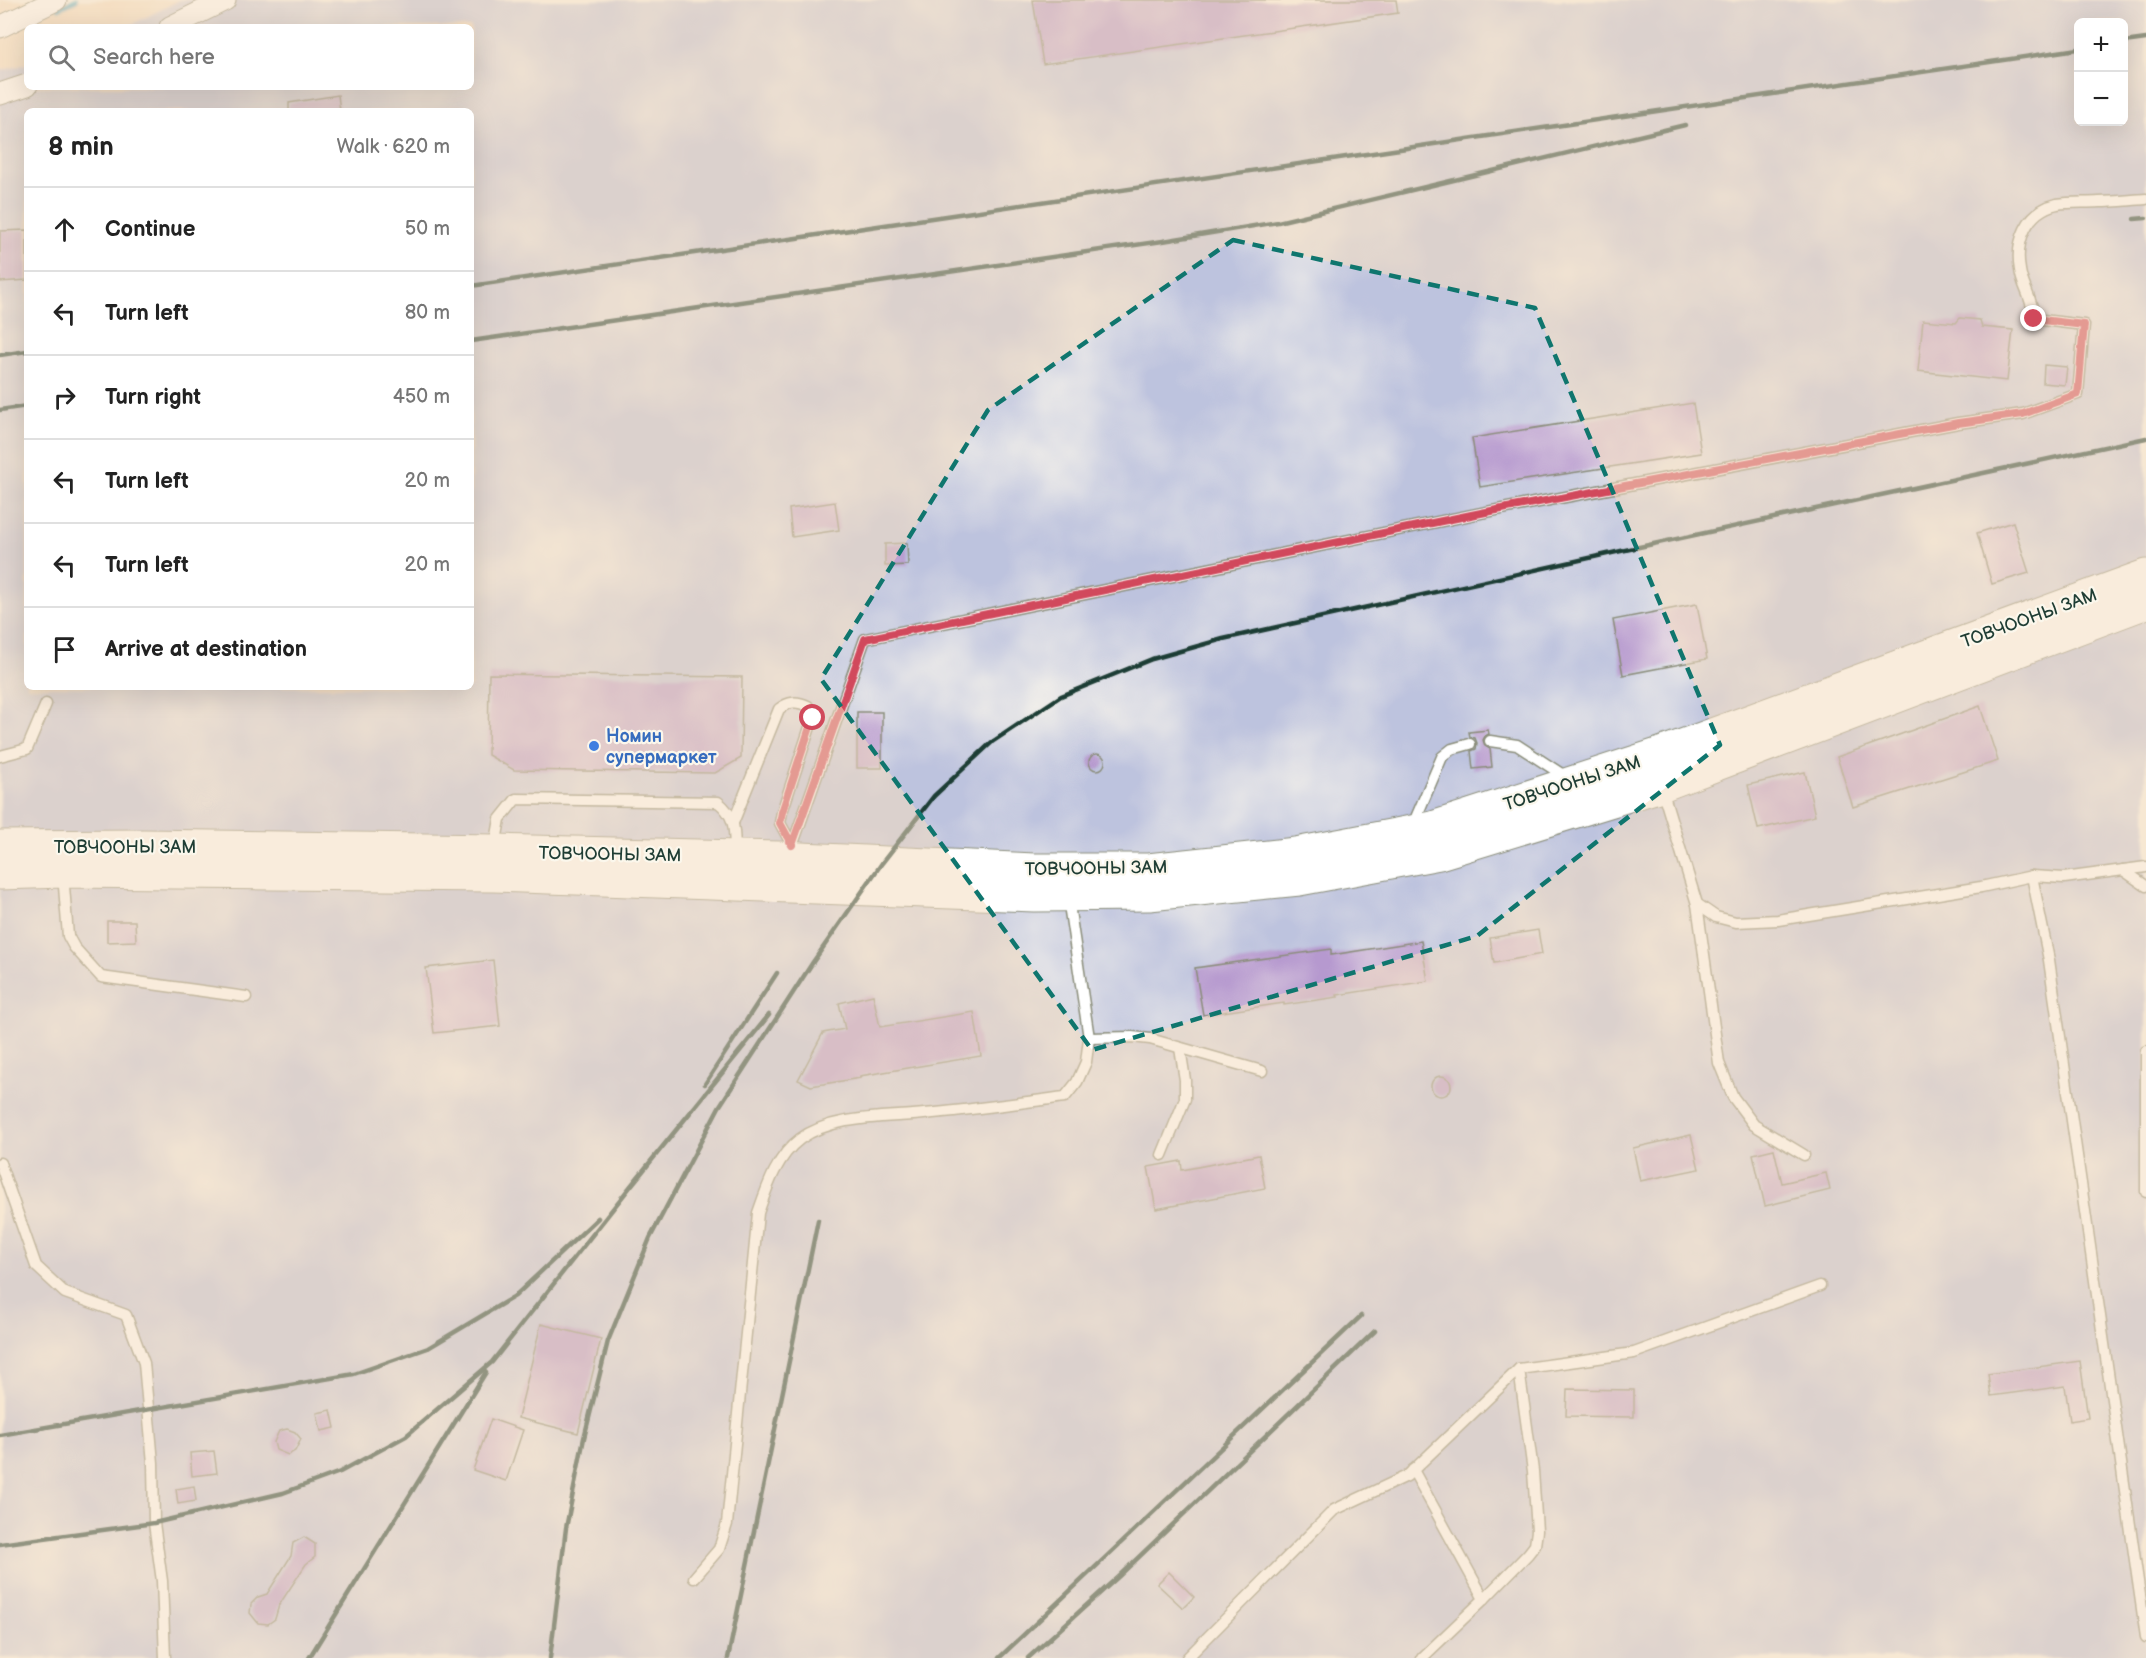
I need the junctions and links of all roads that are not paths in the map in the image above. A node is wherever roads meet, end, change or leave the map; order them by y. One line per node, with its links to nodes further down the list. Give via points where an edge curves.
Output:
1 (56, 0): 4 (street)
2 (225, 0): 3 (street)
3 (176, 24)
4 (0, 27)
5 (24, 86): 6 (street)
6 (0, 94)
7 (2146, 199): 20 (lane, via 2058,204 2037,214 2028,224 2018,251 2020,273 2034,308 2034,319 2084,325 2078,394 2023,414 1481,513 865,639)
8 (2146, 576): 14 (highway, ТОВЧООНЫ ЗАМ, via 1658,755)
9 (2146, 602): 15 (highway, ТОВЧООНЫ ЗАМ)
10 (46, 704): 13 (lane, via 27,748)
11 (1490, 741): 14 (lane, via 1517,746)
12 (1470, 744): 17 (lane, via 1452,748 1442,758)
13 (0, 756)
14 (1574, 782): 17 (highway, ТОВЧООНЫ ЗАМ)
15 (1661, 784): 28 (highway, ТОВЧООНЫ ЗАМ, via 1439,852 1299,879 1149,894); 29 (lane)
16 (733, 823): 19 (lane, via 728,810 718,802 516,799 500,819); 20 (lane, via 779,709 786,704 808,706 813,718 780,823); 21 (lane)
17 (1409, 833): 20 (highway, ТОВЧООНЫ ЗАМ, via 1296,854 1148,870 1034,870)
18 (0, 847): 19 (highway, ТОВЧООНЫ ЗАМ)
19 (495, 851): 21 (highway, ТОВЧООНЫ ЗАМ)
20 (790, 852): 21 (highway, ТОВЧООНЫ ЗАМ)
21 (735, 857)
22 (2146, 867): 23 (lane)
23 (2123, 870): 26 (lane, via 2064,878); 27 (lane)
24 (63, 871): 25 (highway, ТОВЧООНЫ ЗАМ); 28 (highway, ТОВЧООНЫ ЗАМ, via 494,875); 30 (lane, via 68,936 101,977)
25 (0, 873)
26 (2032, 876): 29 (lane, via 1778,920 1736,922 1716,917); 44 (lane, via 2049,960)
27 (2146, 886)
28 (1068, 895): 31 (lane)
29 (1697, 904): 36 (lane, via 1719,1063 1729,1088 1754,1125)
30 (246, 996)
31 (1089, 1038): 32 (lane, via 1132,1036); 42 (lane, via 1086,1062 1065,1096 856,1119 799,1139 781,1160 758,1213 727,1524 719,1549)
32 (1180, 1048): 34 (lane); 35 (lane, via 1185,1099)
33 (2146, 1051): 38 (lane)
34 (1262, 1071)
35 (1162, 1155)
36 (1804, 1155)
37 (0, 1163): 45 (lane, via 36,1266 65,1293 126,1315 144,1363)
38 (2146, 1192)
39 (1820, 1286): 40 (lane, via 1634,1353)
40 (1519, 1369): 41 (lane); 43 (lane, via 1533,1471 1535,1545)
41 (1413, 1470): 43 (lane); 46 (lane, via 1334,1510)
42 (694, 1578)
43 (1484, 1599): 47 (lane)
44 (2146, 1637)
45 (165, 1658)
46 (1186, 1658)
47 (1422, 1658)

